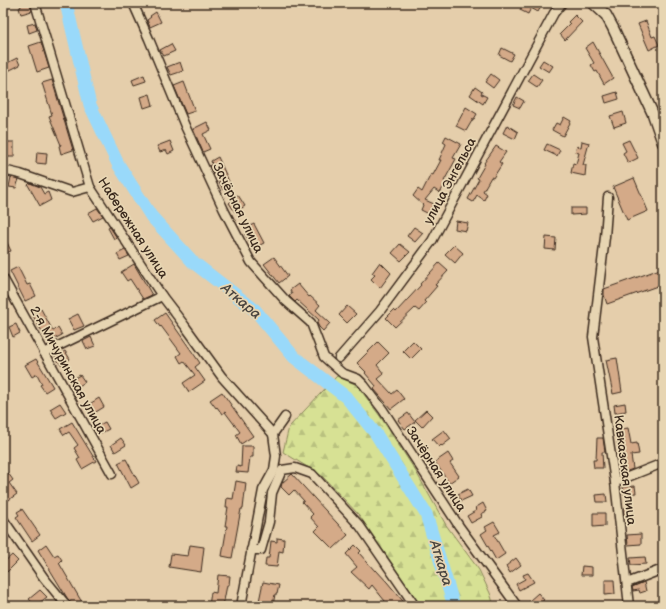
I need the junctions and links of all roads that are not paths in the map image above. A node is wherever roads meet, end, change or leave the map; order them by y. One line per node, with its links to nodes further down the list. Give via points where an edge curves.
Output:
1 (35, 3): 7 (street, Набережная улица)
2 (133, 3): 25 (street, Зачёрная улица, via 185,126 251,262 286,301 311,323 324,357 342,373 358,379 364,385 459,526)
3 (562, 3): 12 (street, улица Энгельса, via 554,13 432,241 380,311)
4 (593, 3): 5 (street, via 606,14 653,114)
5 (663, 143)
6 (3, 170): 7 (street, via 72,192)
7 (90, 187): 10 (street, Набережная улица)
8 (608, 197): 17 (street, Кавказская улица, via 593,337)
9 (3, 278): 11 (street, 2-я Мичуринская улица)
10 (162, 296): 11 (street); 14 (street, Набережная улица, via 222,377)
11 (44, 353): 16 (street, 2-я Мичуринская улица)
12 (339, 358)
13 (285, 417): 14 (street)
14 (273, 434): 19 (street, via 276,456 274,470 263,490)
15 (663, 463): 17 (street)
16 (112, 474)
17 (615, 482): 21 (street, Кавказская улица)
18 (4, 522): 22 (street)
19 (251, 550): 23 (street); 24 (street, via 261,550 269,522 272,493 282,470 295,468 312,474 360,526)
20 (663, 569): 21 (street)
21 (627, 583): 26 (street, Кавказская улица)
22 (67, 606)
23 (241, 606)
24 (415, 606)
25 (517, 606)
26 (629, 606)

